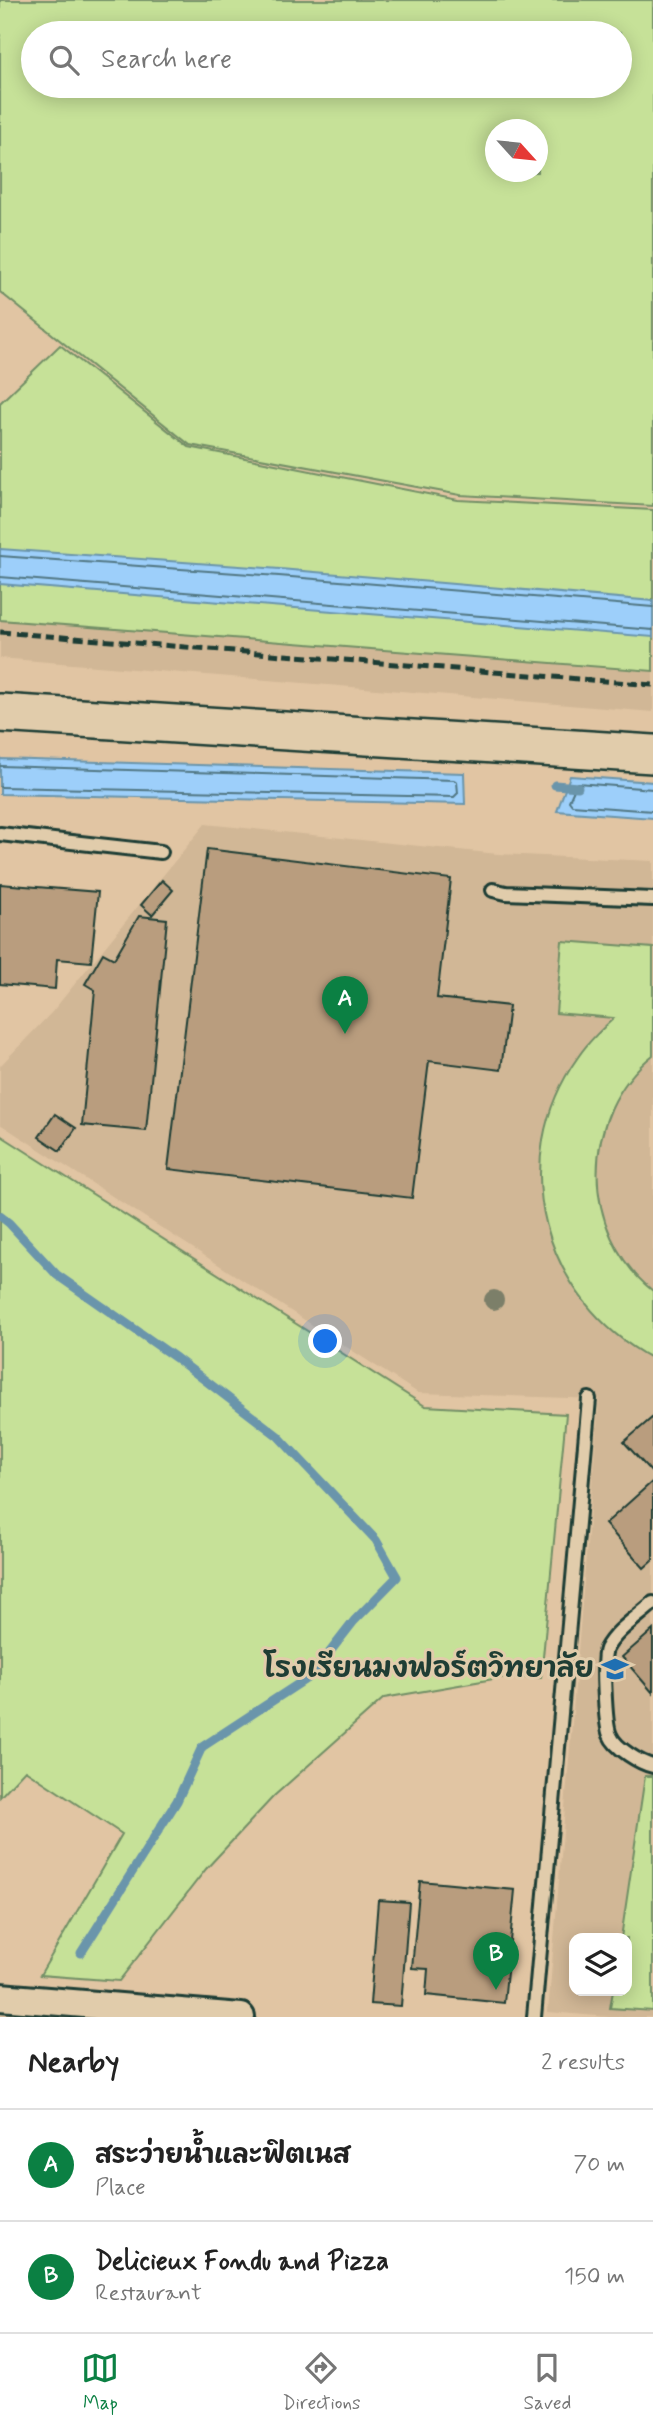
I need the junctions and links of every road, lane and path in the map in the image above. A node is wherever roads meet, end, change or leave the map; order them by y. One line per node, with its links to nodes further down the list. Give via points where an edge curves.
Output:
1 (0, 713): 2 (main road)
2 (653, 754)
3 (0, 834): 4 (lane)
4 (161, 852)
5 (493, 890): 6 (lane)
6 (653, 899)
7 (589, 1399): 12 (lane)
8 (653, 1603): 9 (lane, via 604,1651 610,1737 639,1762)
9 (653, 1766)
10 (0, 1997): 11 (street)
11 (242, 2017)
12 (534, 2017)

